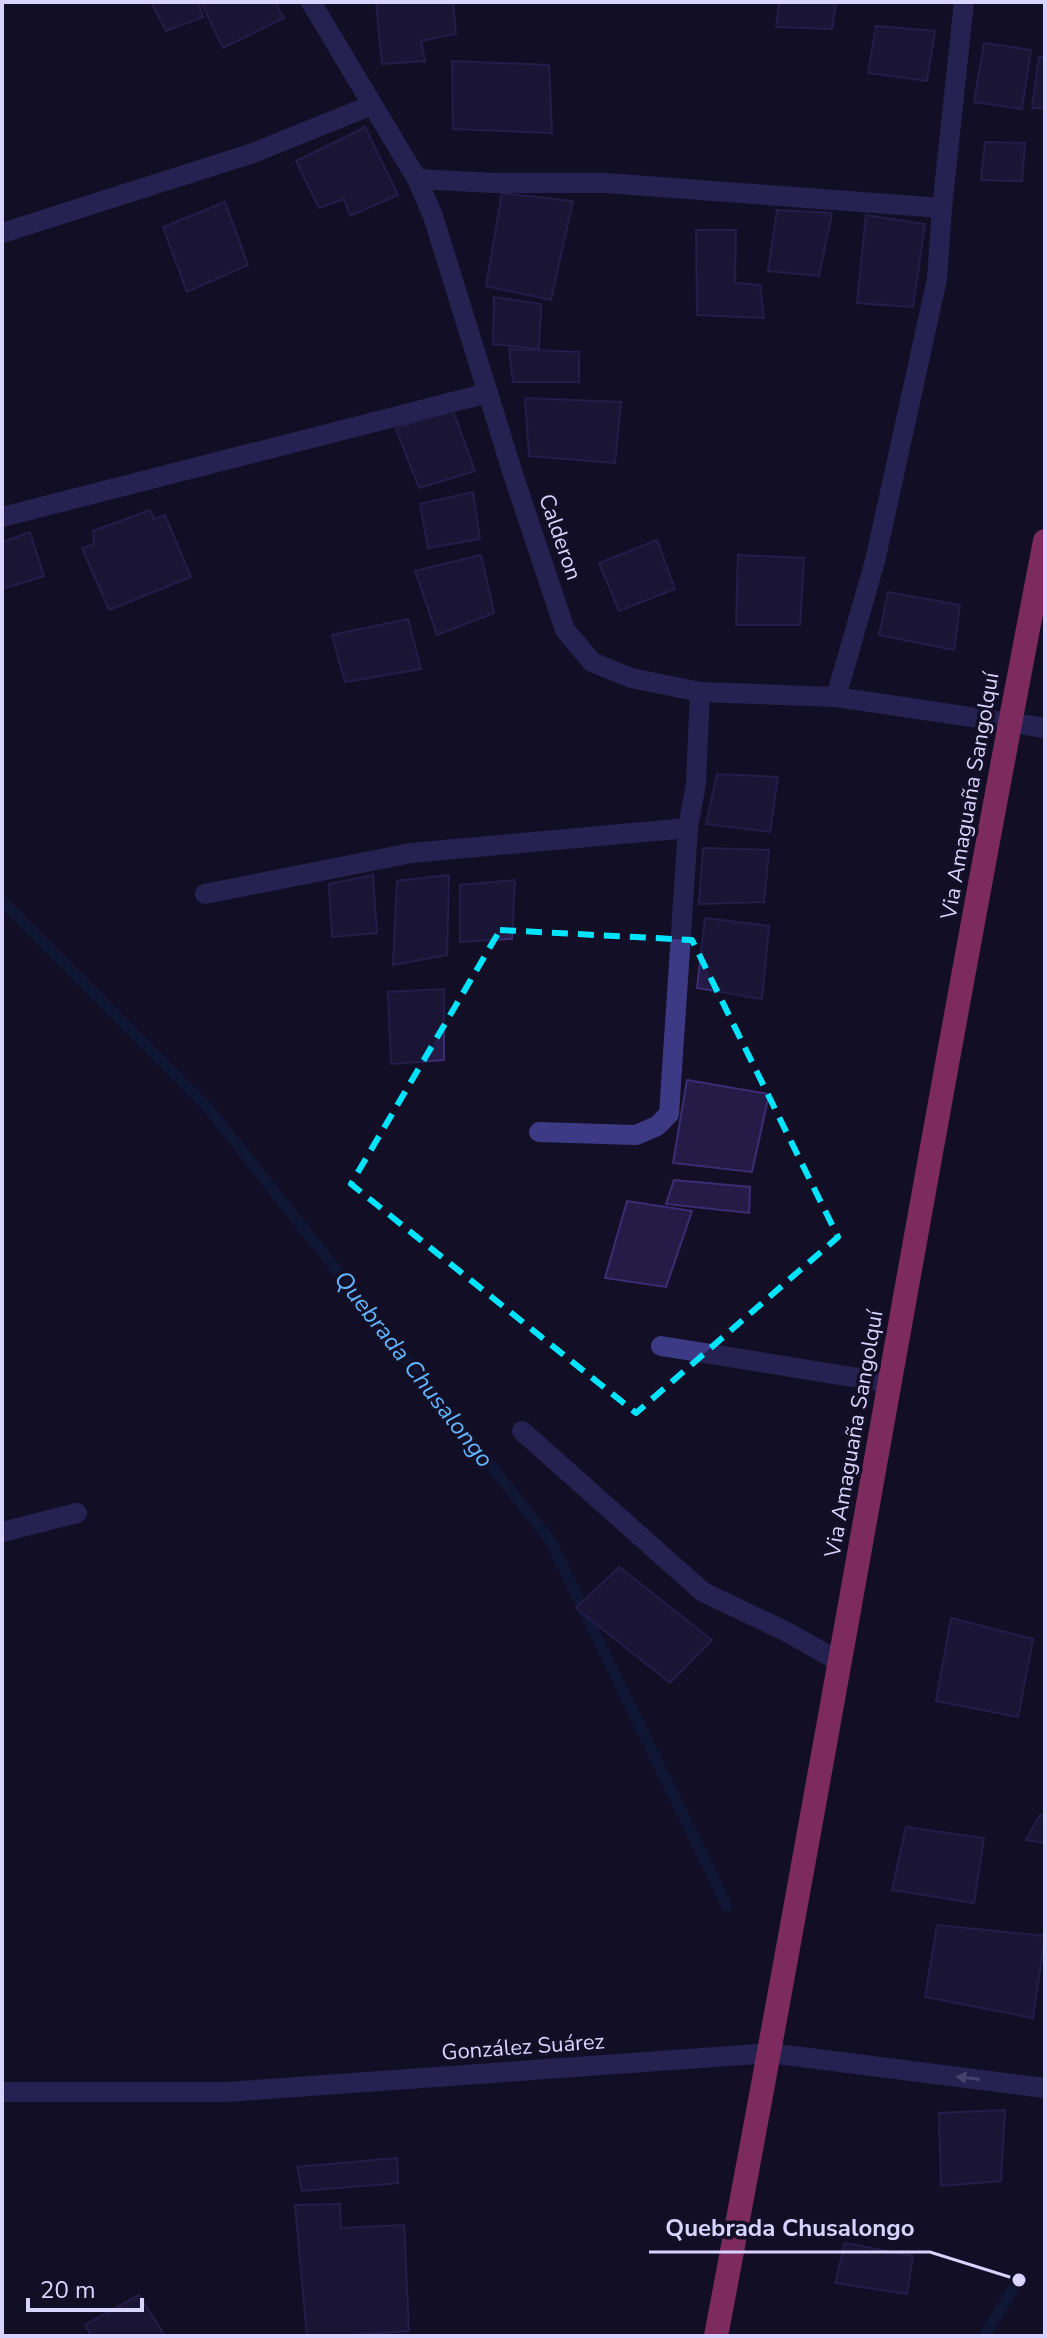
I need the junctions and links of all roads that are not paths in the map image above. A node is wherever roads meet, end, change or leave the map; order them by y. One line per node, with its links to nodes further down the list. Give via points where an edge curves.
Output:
1 (311, 2): 3 (street, Calderon)
2 (964, 2): 5 (street)
3 (372, 105): 4 (street, Calderon); 6 (street, via 253,153)
4 (417, 179): 5 (street, via 606,183); 7 (street, Calderon)
5 (942, 208): 11 (street, via 937,279 875,561)
6 (2, 233)
7 (488, 393): 8 (street); 10 (street, Calderon, via 565,630 592,662 631,678)
8 (2, 517)
9 (1045, 541): 12 (highway, Via Amaguaña Sangolquí)
10 (700, 692): 11 (street, Calderon); 14 (street, via 696,783)
11 (836, 697): 12 (street, Calderon)
12 (1010, 723): 13 (street, Calderon); 18 (highway, Via Amaguaña Sangolquí)
13 (1045, 728)
14 (688, 828): 15 (street, via 411,853); 16 (street, via 669,1114 636,1135)
15 (205, 894)
16 (539, 1132)
17 (661, 1346): 18 (street)
18 (889, 1383): 22 (highway, Via Amaguaña Sangolquí)
19 (522, 1431): 22 (street, via 703,1592)
20 (77, 1513): 21 (street)
21 (2, 1532)
22 (840, 1662): 23 (highway, Via Amaguaña Sangolquí)
23 (770, 2053): 24 (street, González Suárez, one-way to 23); 25 (street, González Suárez, via 227,2092); 26 (highway, Via Amaguaña Sangolquí)
24 (1045, 2088)
25 (2, 2092)
26 (716, 2336)

